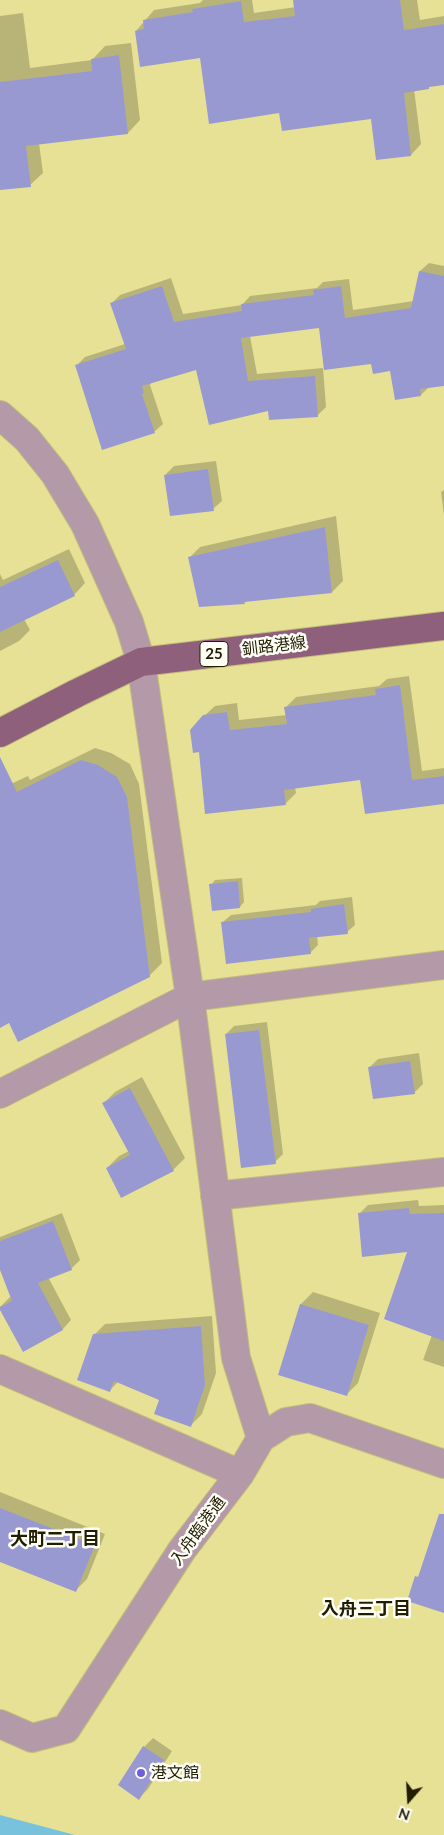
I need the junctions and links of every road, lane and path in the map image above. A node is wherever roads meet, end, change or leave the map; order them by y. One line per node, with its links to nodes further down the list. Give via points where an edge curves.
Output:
1 (0, 415): 3 (street, via 27,440 55,474 85,524 129,622)
2 (444, 626): 3 (main road, 釧路港線 / 25)
3 (141, 662): 4 (main road, 釧路港線 / 25); 6 (street)
4 (0, 733)
5 (444, 965): 6 (street)
6 (190, 997): 7 (street); 9 (street)
7 (0, 1094)
8 (444, 1172): 9 (street)
9 (215, 1196): 11 (street, via 236,1358)
10 (0, 1369): 13 (street)
11 (261, 1438): 12 (street, 入舟臨港通, via 286,1422 310,1418); 13 (street, 入舟臨港通)
12 (444, 1464)
13 (240, 1474): 14 (street, 入舟臨港通, via 182,1550 66,1729 32,1738)
14 (0, 1724)

